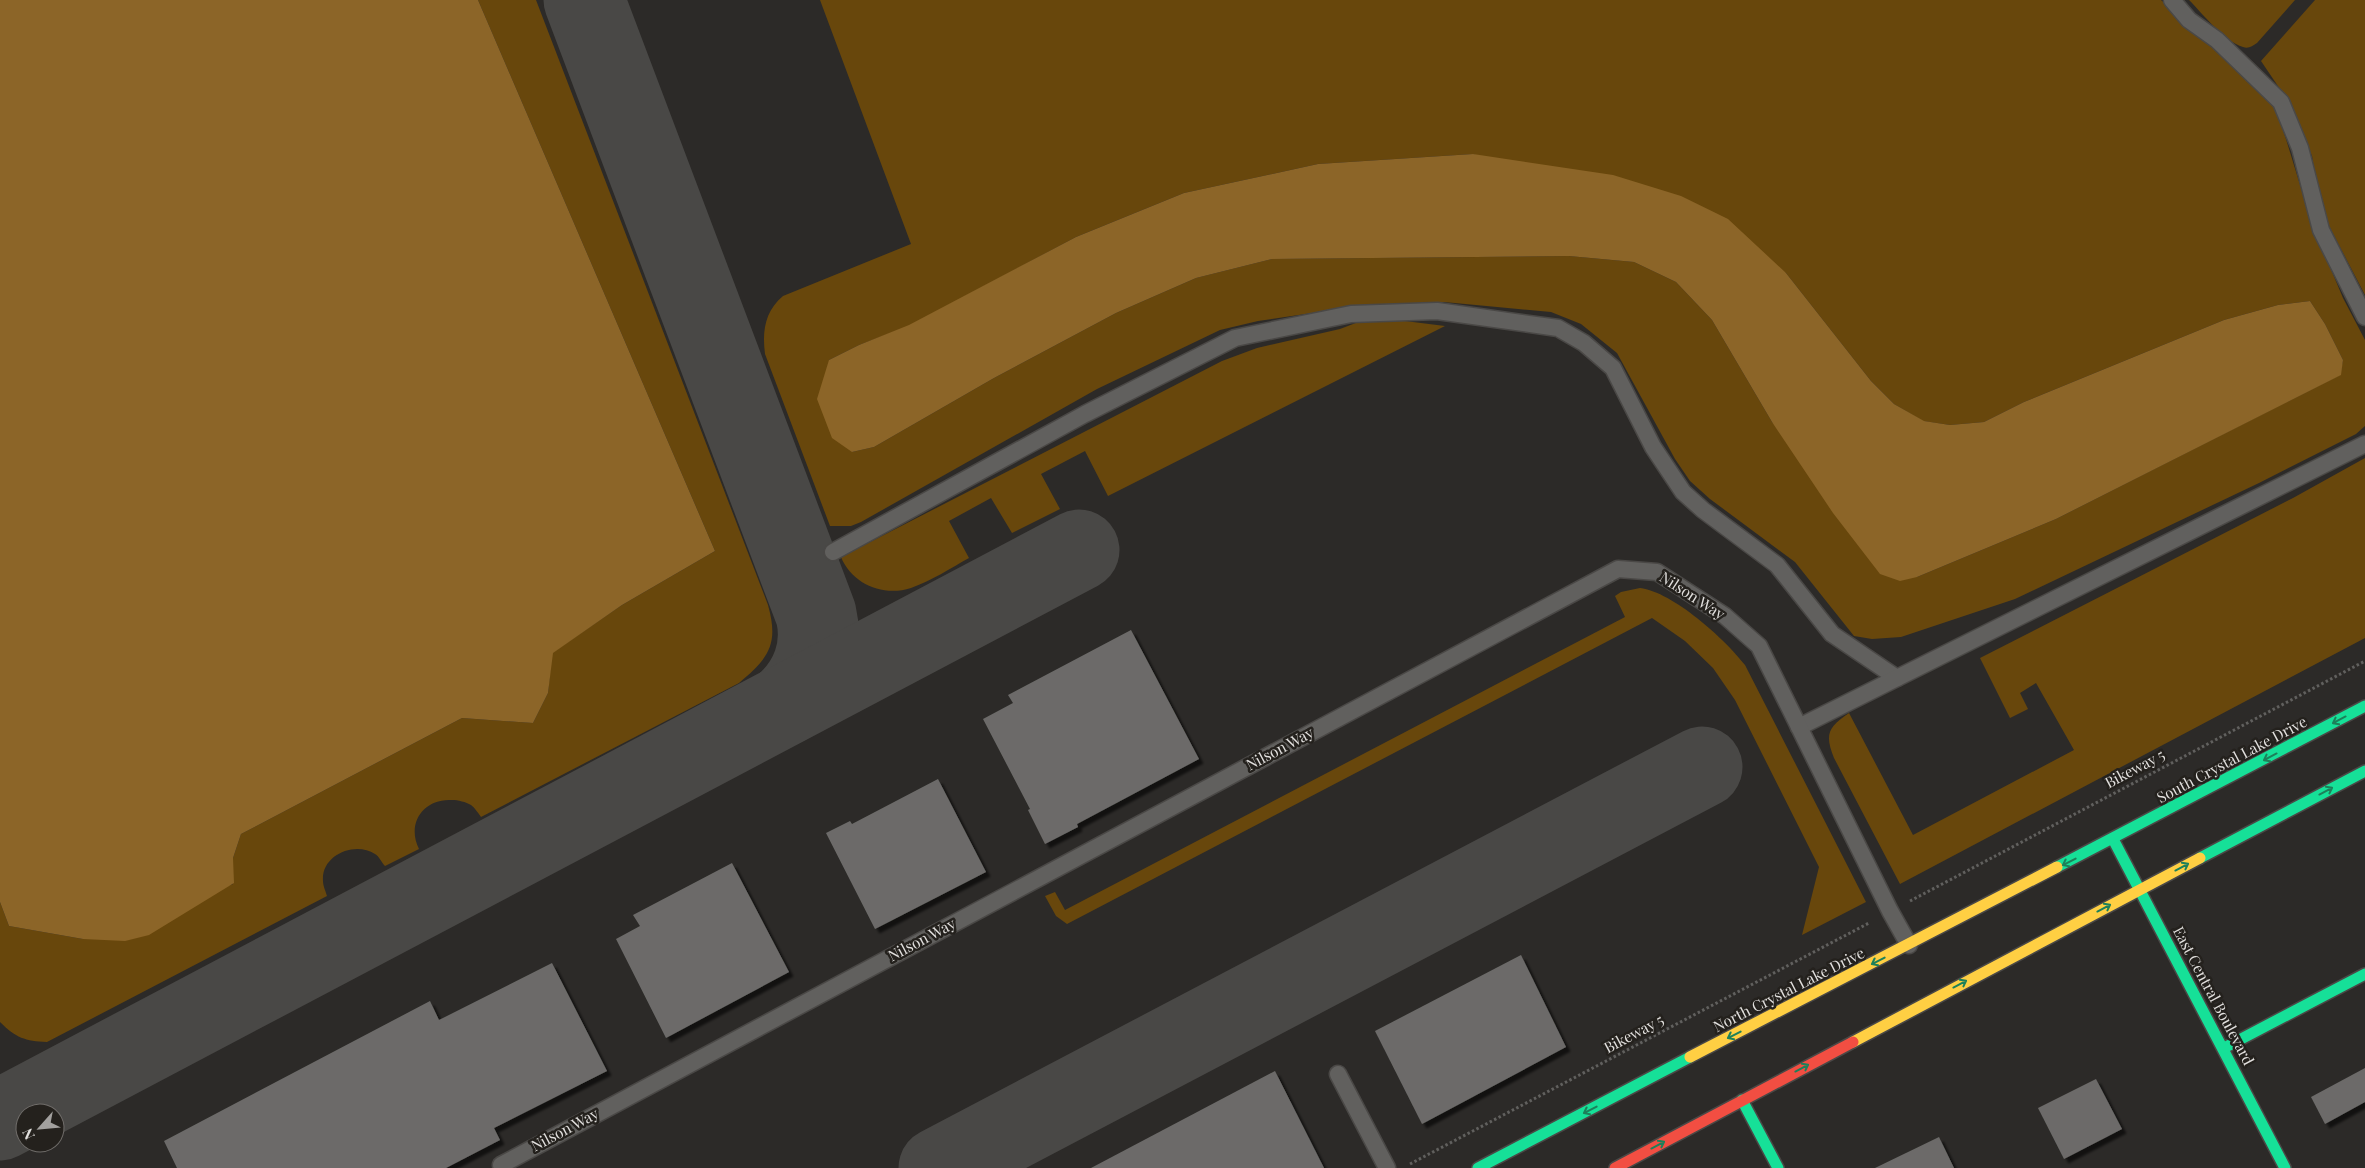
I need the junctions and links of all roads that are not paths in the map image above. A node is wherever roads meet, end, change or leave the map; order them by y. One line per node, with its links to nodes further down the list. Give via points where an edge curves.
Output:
1 (2172, 0): 2 (lane, via 2189,20 2217,40 2281,102 2300,148 2321,230)
2 (2365, 317)
3 (2365, 444): 5 (lane)
4 (833, 552): 5 (lane, via 1085,414 1235,338 1350,314 1437,311 1558,328 1584,343 1613,368 1653,447 1683,492 1777,565 1832,634)
5 (1897, 678): 7 (lane)
6 (2365, 706): 9 (main road, South Crystal Lake Drive, one-way to 9)
7 (1799, 727): 11 (lane, Nilson Way); 16 (lane, Nilson Way, via 1759,646 1725,616 1657,572 1618,569)
8 (2365, 771): 10 (main road, one-way to 8)
9 (2112, 839): 10 (main road, East Central Boulevard); 11 (main road, North Crystal Lake Drive, one-way to 11)
10 (2139, 890): 13 (main road, East Central Boulevard); 15 (main road, one-way to 10)
11 (1909, 945): 18 (main road, North Crystal Lake Drive, one-way to 18)
12 (2365, 974): 13 (main road)
13 (2224, 1048): 21 (main road, East Central Boulevard)
14 (1338, 1074): 17 (lane)
15 (1742, 1100): 19 (main road, one-way to 15); 20 (main road)
16 (501, 1165)
17 (1387, 1168)
18 (1478, 1168)
19 (1616, 1168)
20 (1778, 1168)
21 (2285, 1168)

